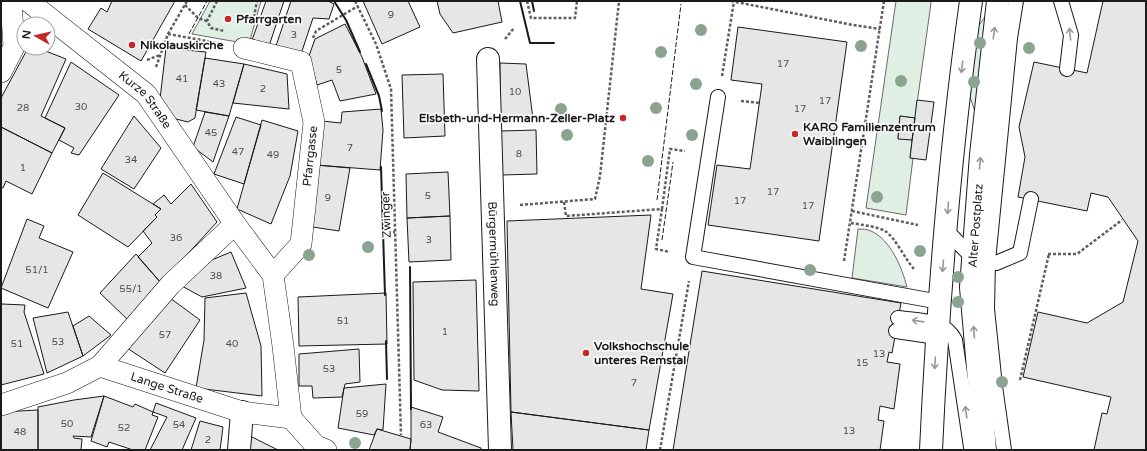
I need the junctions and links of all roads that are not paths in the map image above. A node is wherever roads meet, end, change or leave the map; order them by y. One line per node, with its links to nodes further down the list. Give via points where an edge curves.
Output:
1 (11, 1): 10 (street, via 14,47)
2 (28, 1): 13 (street, Kurze Straße, via 146,94)
3 (971, 1): 14 (street, one-way to 14)
4 (998, 1): 15 (street, Alter Postplatz, one-way to 4, via 982,147)
5 (1016, 1): 15 (lane)
6 (1061, 1): 9 (lane, one-way to 6, via 1071,35)
7 (244, 48): 16 (street, Pfarrgasse, via 301,62 314,122 301,244)
8 (488, 59): 26 (street, Bürgermühlenweg)
9 (1067, 69)
10 (1, 72)
11 (718, 97): 17 (lane, via 693,257)
12 (1031, 199): 15 (lane, via 1020,254 996,263)
13 (235, 224): 16 (street, Kurze Straße); 20 (street, via 171,284)
14 (946, 230): 15 (lane); 17 (street, one-way to 17)
15 (980, 259): 29 (street, Alter Postplatz, one-way to 15, via 971,287); 30 (lane)
16 (272, 275): 23 (street, Kurze Straße, via 283,346)
17 (940, 302): 19 (street)
18 (897, 324): 19 (lane)
19 (937, 331): 27 (street, one-way to 27); 28 (lane, one-way to 19, via 971,447 955,340 950,330)
20 (100, 366): 21 (street, via 67,383); 22 (street, Lange Straße)
21 (1, 405)
22 (242, 412): 23 (street, Lange Straße); 24 (street)
23 (290, 418): 25 (street, via 316,446)
24 (239, 450)
25 (326, 450)
26 (500, 450)
27 (932, 450)
28 (974, 450)
29 (985, 450)
30 (1004, 450)

